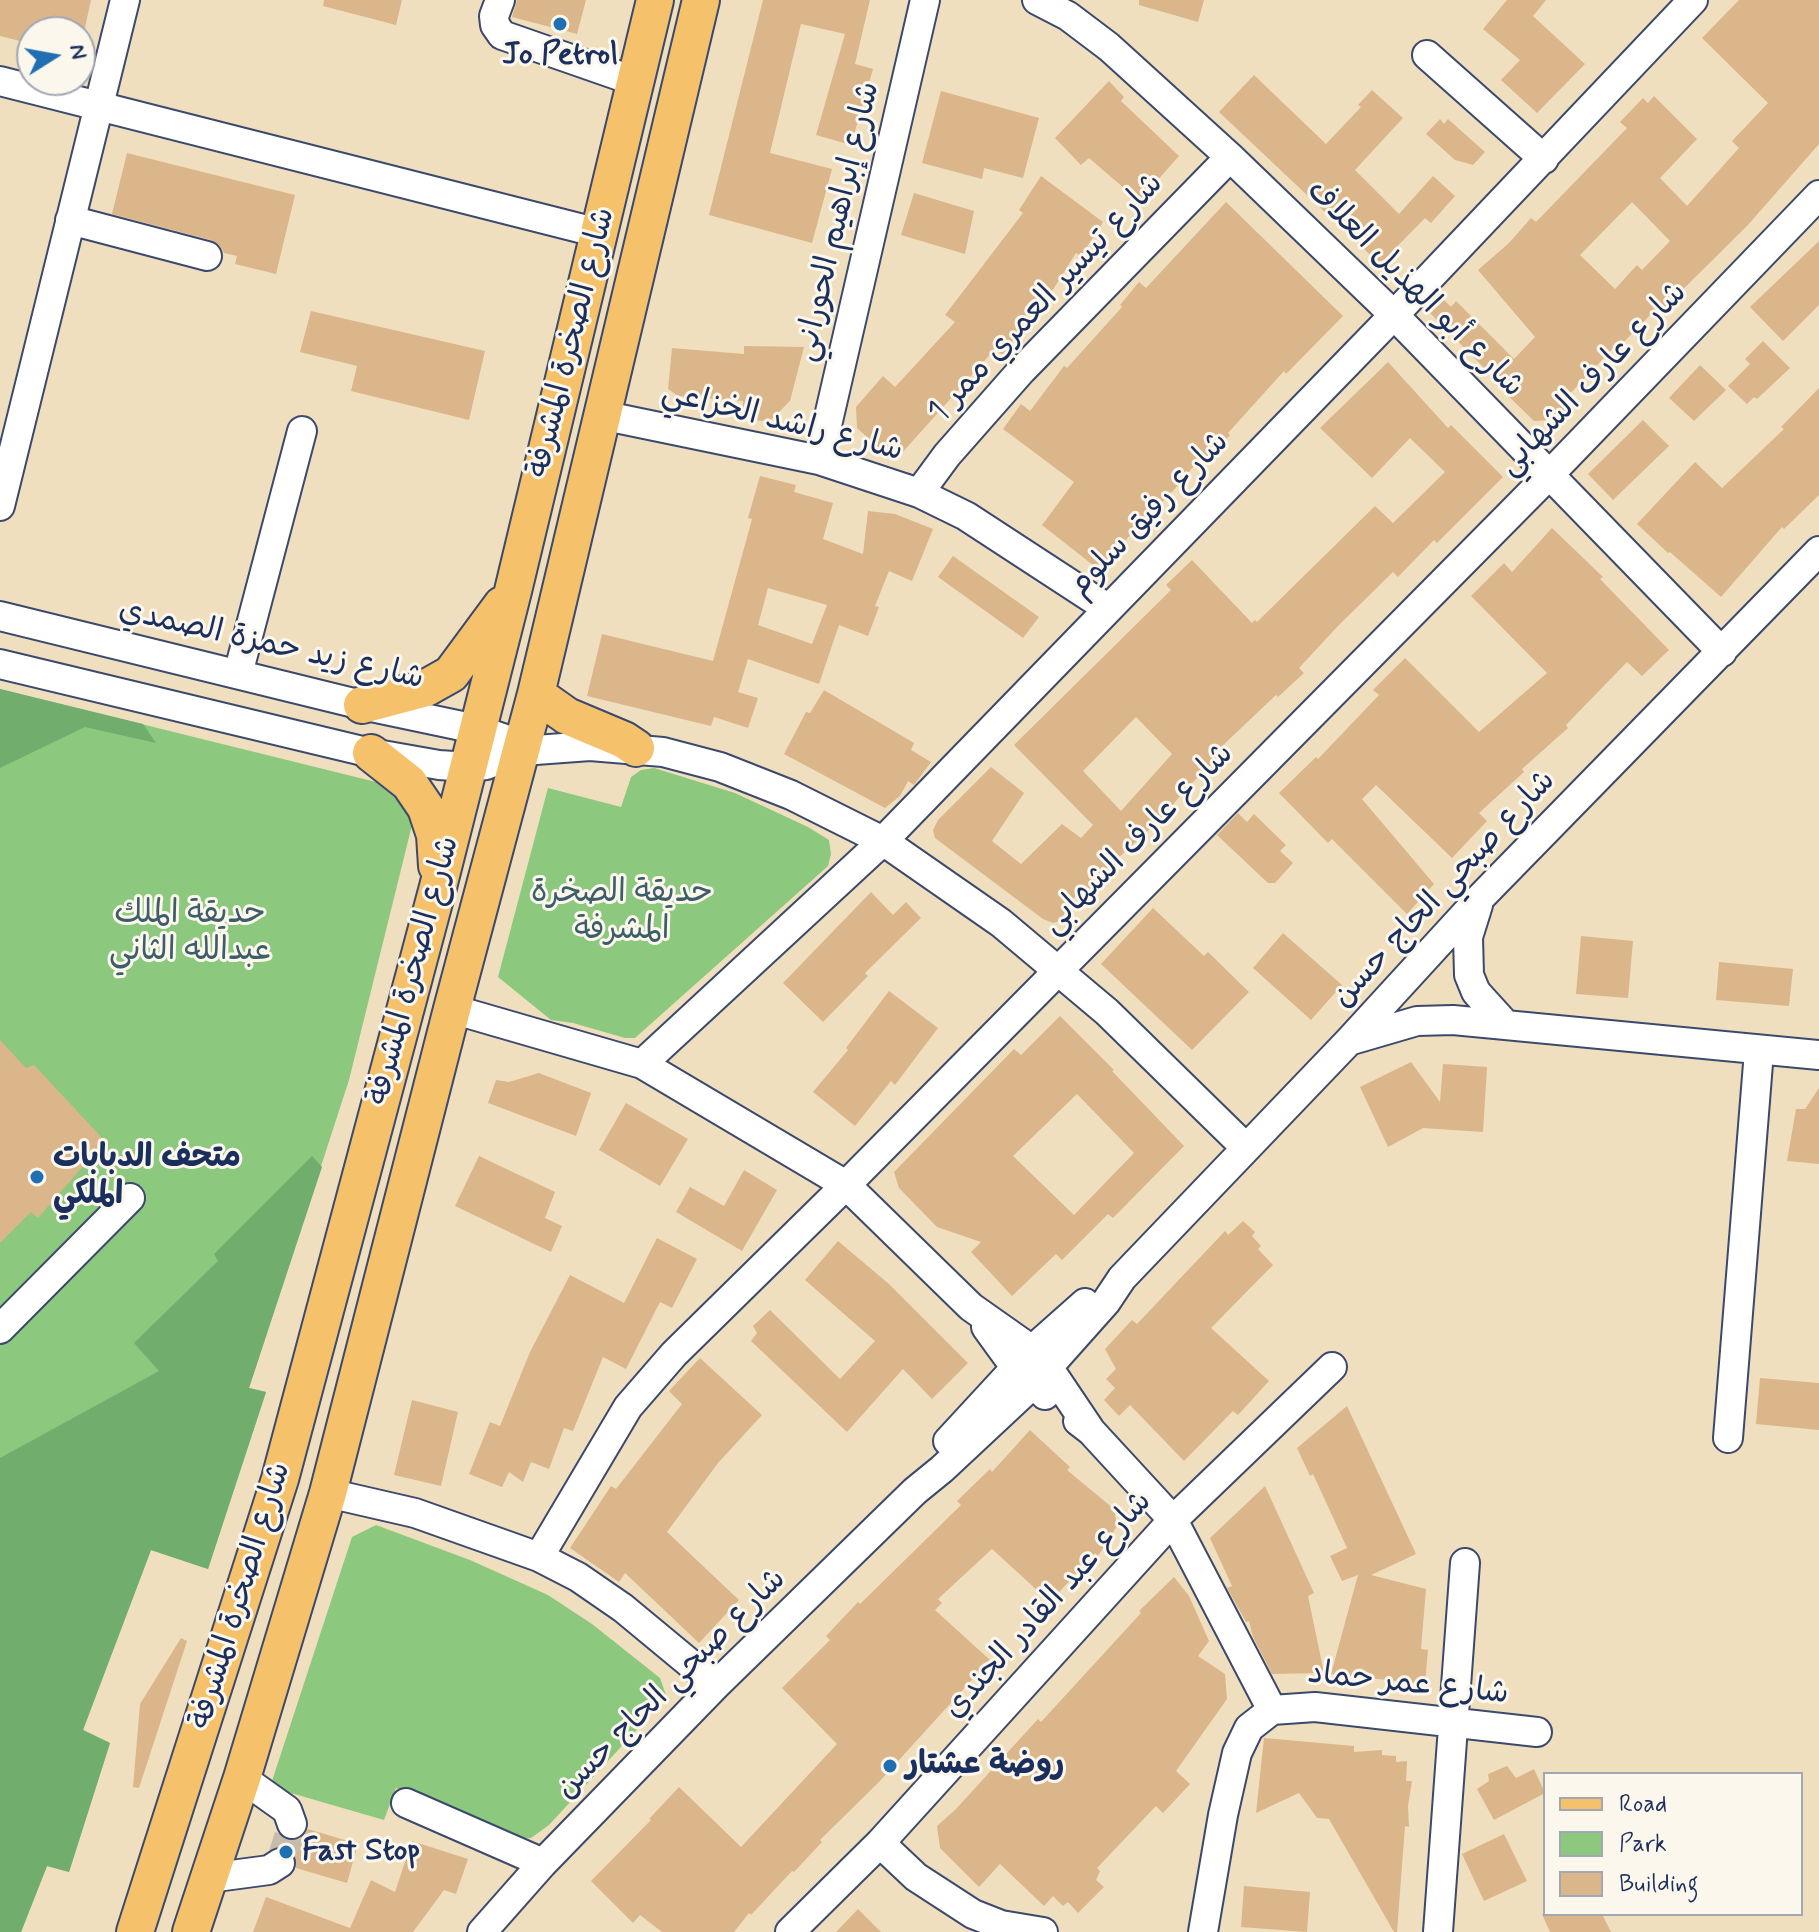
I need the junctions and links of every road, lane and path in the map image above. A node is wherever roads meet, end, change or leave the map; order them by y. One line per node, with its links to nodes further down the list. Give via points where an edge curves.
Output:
1 (125, 0): 11 (street)
2 (500, 0): 10 (street, via 494,16 502,35)
3 (701, 0): 19 (main road, شارع الصخرة المشرفة)
4 (925, 0): 21 (street, شارع إبراهيم الحوراني)
5 (1037, 0): 12 (street, شارع أبو الهذيل العلاف, via 1109,47)
6 (1693, 0): 13 (street, شارع رفيق سلوم)
7 (646, 8): 10 (main road, شارع الصخرة المشرفة)
8 (1427, 55): 13 (street)
9 (0, 81): 11 (street)
10 (637, 82): 16 (main road, شارع الصخرة المشرفة)
11 (98, 106): 15 (street); 16 (street)
12 (1230, 157): 18 (street, شارع أبو الهذيل العلاف); 23 (street, شارع تيسير العمري ممر 1, via 1012,381)
13 (1544, 159): 18 (street, شارع رفيق سلوم)
14 (1819, 195): 22 (street, شارع عارف الشهابي)
15 (70, 220): 17 (street); 24 (street)
16 (599, 233): 26 (main road, شارع الصخرة المشرفة)
17 (207, 256)
18 (1394, 315): 22 (street, شارع أبو الهذيل العلاف); 27 (street, شارع رفيق سلوم)
19 (601, 415): 21 (street, شارع راشد الخزاعي); 32 (main road, شارع الصخرة المشرفة)
20 (302, 431): 31 (street)
21 (819, 460): 23 (street, شارع راشد الخزاعي)
22 (1550, 474): 29 (street, شارع أبو الهذيل العلاف); 42 (street, شارع عارف الشهابي)
23 (919, 493): 27 (street, شارع راشد الخزاعي, via 990,531)
24 (0, 506)
25 (1819, 551): 29 (street, شارع صبحي الحاج حسن)
26 (513, 591): 33 (main road, via 451,674 426,688); 34 (main road, شارع الصخرة المشرفة)
27 (1107, 608): 39 (street, شارع رفيق سلوم)
28 (0, 616): 31 (street, شارع زيد حمزة الصمدي)
29 (1722, 652): 41 (street, شارع صبحي الحاج حسن)
30 (0, 664): 37 (street)
31 (238, 674): 33 (street, شارع زيد حمزة الصمدي)
32 (536, 694): 35 (main road, via 567,716); 36 (main road, شارع الصخرة المشرفة)
33 (362, 705): 34 (street, شارع زيد حمزة الصمدي)
34 (476, 729): 36 (street, شارع زيد حمزة الصمدي); 38 (main road, شارع الصخرة المشرفة)
35 (636, 748): 36 (street); 39 (street, via 720,767)
36 (522, 751): 38 (street); 43 (main road, شارع الصخرة المشرفة)
37 (371, 753): 38 (street); 40 (main road, via 409,783 426,808 435,835)
38 (468, 767): 40 (main road, شارع الصخرة المشرفة)
39 (883, 841): 42 (street); 48 (street, شارع رفيق سلوم)
40 (438, 887): 71 (main road, شارع الصخرة المشرفة, via 280,1479)
41 (1480, 898): 44 (street, via 1468,937 1469,975 1476,992); 45 (street, شارع صبحي الحاج حسن)
42 (1058, 969): 49 (street); 50 (street, شارع عارف الشهابي)
43 (452, 1009): 48 (street); 56 (main road, شارع الصخرة المشرفة)
44 (1506, 1025): 45 (street, via 1435,1020); 46 (street)
45 (1349, 1041): 49 (street, شارع صبحي الحاج حسن)
46 (1759, 1051): 47 (street); 55 (street)
47 (1819, 1055)
48 (642, 1064): 50 (street)
49 (1245, 1147): 53 (street, شارع صبحي الحاج حسن, via 1122,1278 1106,1302)
50 (846, 1185): 53 (street); 58 (street, شارع عارف الشهابي, via 674,1354 628,1407)
51 (130, 1198): 52 (street)
52 (0, 1329)
53 (1032, 1367): 57 (street); 60 (street, شارع صبحي الحاج حسن, via 942,1469)
54 (1332, 1367): 57 (street, شارع عبد القادر الجندي)
55 (1728, 1438)
56 (328, 1493): 58 (street, via 415,1513); 64 (main road, شارع الصخرة المشرفة)
57 (1173, 1520): 61 (street); 67 (street, شارع عبد القادر الجندي)
58 (539, 1557): 60 (street, via 623,1608)
59 (1465, 1563): 62 (street)
60 (716, 1685): 69 (street, شارع صبحي الحاج حسن)
61 (1272, 1710): 62 (street, شارع عمر حماد, via 1315,1707); 76 (street, شارع عمر حماد, via 1249,1728 1237,1753)
62 (1455, 1724): 63 (street, شارع عمر حماد); 77 (street)
63 (1537, 1732)
64 (242, 1778): 66 (street, via 287,1810); 70 (main road, شارع الصخرة المشرفة)
65 (406, 1803): 69 (street)
66 (292, 1824)
67 (880, 1843): 74 (street, شارع عبد القادر الجندي); 75 (street, via 916,1877 973,1914)
68 (280, 1863): 70 (street, via 269,1870)
69 (543, 1863): 73 (street, شارع صبحي الحاج حسن)
70 (209, 1878): 72 (main road, شارع الصخرة المشرفة)
71 (135, 1932)
72 (191, 1932)
73 (482, 1932)
74 (790, 1932)
75 (1043, 1932)
76 (1203, 1932)
77 (1438, 1932)

